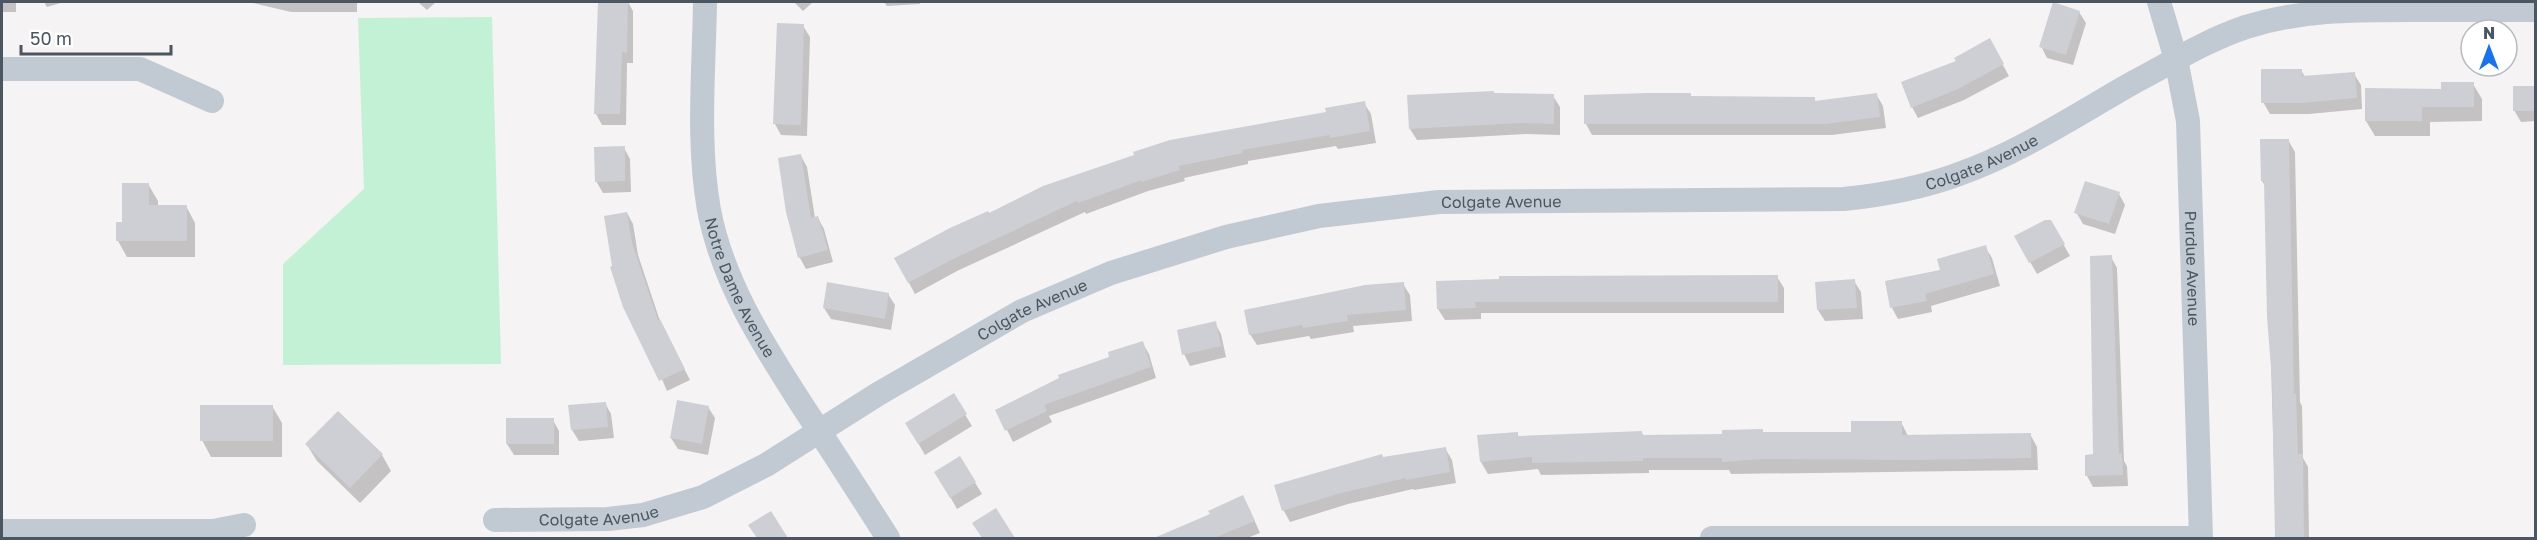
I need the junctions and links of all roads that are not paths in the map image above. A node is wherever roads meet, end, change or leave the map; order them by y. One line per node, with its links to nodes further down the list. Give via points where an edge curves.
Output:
1 (705, 2): 7 (street, Notre Dame Avenue, via 704,172 715,234 742,306)
2 (2159, 2): 4 (street, Purdue Avenue)
3 (2535, 10): 4 (street, Colgate Avenue, via 2324,11 2246,27)
4 (2176, 59): 7 (street, Colgate Avenue, via 1998,158 1948,178 1876,196 1439,202 1319,216 1226,237 1111,273 1022,311); 13 (street, Purdue Avenue, via 2187,121)
5 (2, 69): 6 (street, via 140,69)
6 (212, 101)
7 (819, 431): 8 (street, Colgate Avenue, via 734,483 674,507 608,519); 11 (street, Notre Dame Avenue)
8 (495, 520)
9 (244, 525): 10 (street, via 213,531)
10 (2, 531)
11 (888, 538)
12 (1712, 538): 13 (street)
13 (2201, 538)

